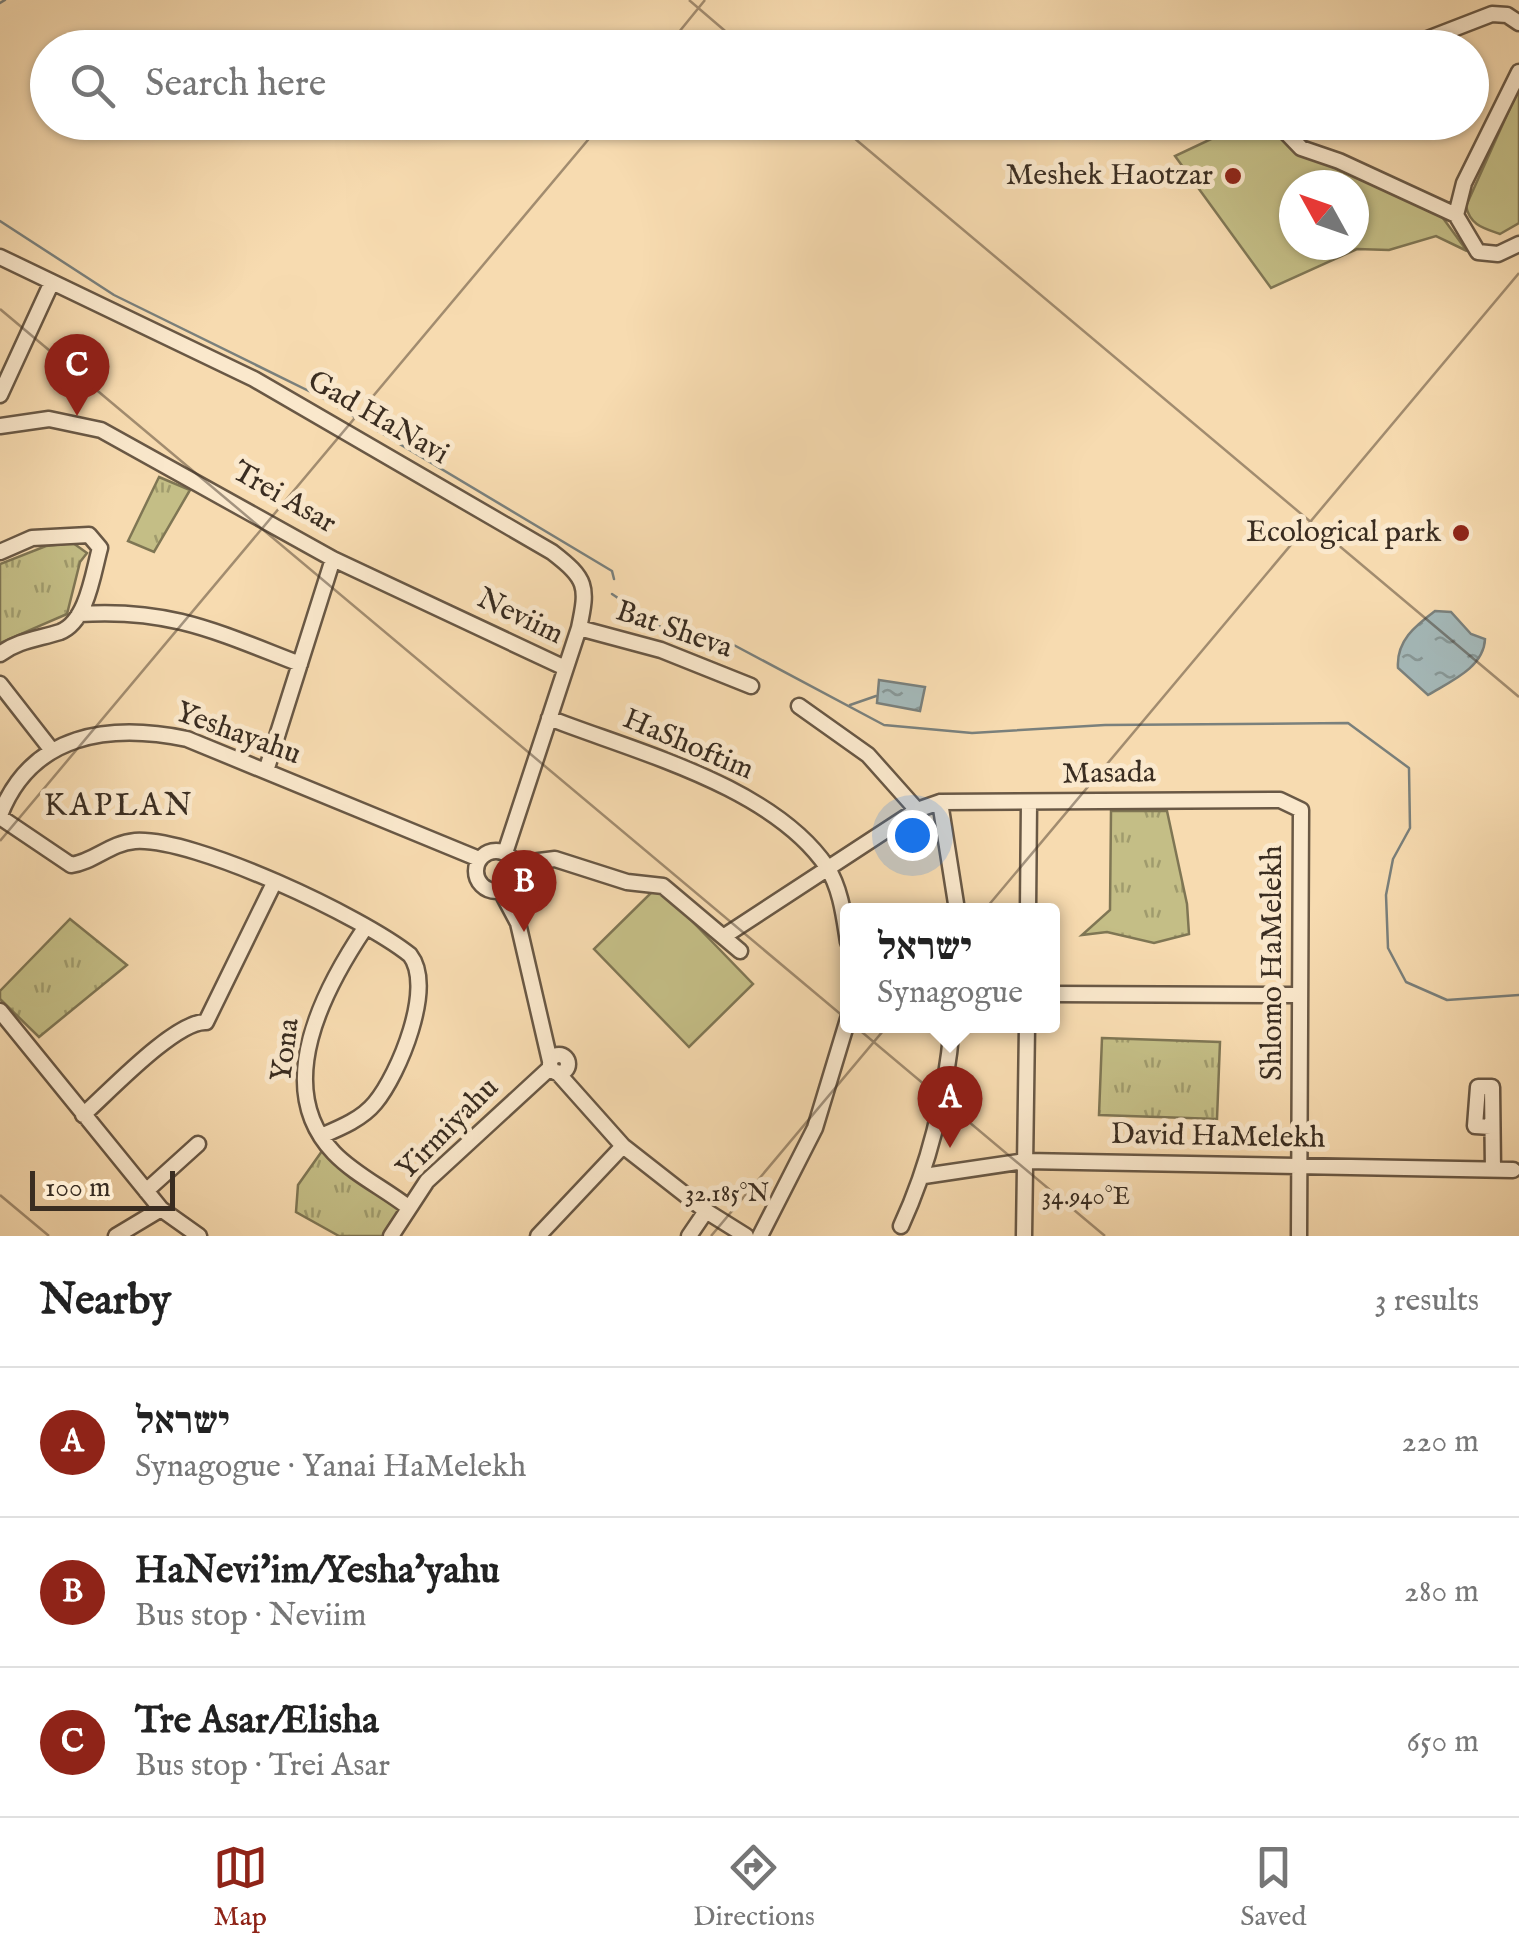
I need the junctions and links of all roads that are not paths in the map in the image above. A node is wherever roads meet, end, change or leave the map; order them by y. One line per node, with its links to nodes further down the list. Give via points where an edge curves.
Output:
1 (1519, 23): 2 (street, via 1492,14)
2 (1451, 30)
3 (1519, 72): 4 (street)
4 (1489, 136)
5 (1293, 140): 8 (street)
6 (1487, 140): 7 (street)
7 (1460, 197): 8 (street); 9 (street)
8 (1440, 208): 9 (street)
9 (1456, 215): 10 (street, via 1478,252 1498,254)
10 (1519, 244)
11 (0, 257): 12 (street)
12 (52, 282): 13 (street); 18 (street, Gad HaNavi, via 254,379 552,552 585,586)
13 (0, 395)
14 (0, 426): 16 (street, Trei Asar, via 49,418 102,430)
15 (0, 552): 17 (street, via 32,538 94,537 100,548)
16 (333, 559): 20 (street, Trei Asar); 21 (street, Neviim)
17 (79, 614): 19 (street, via 65,630); 20 (street, via 132,611 187,620)
18 (578, 628): 21 (street, Gad HaNavi); 23 (street, Bat Sheva, via 661,650)
19 (0, 654)
20 (300, 664): 27 (street, Trei Asar)
21 (563, 667): 25 (street, Neviim)
22 (0, 684): 26 (street)
23 (751, 686)
24 (799, 706): 30 (street, via 868,755)
25 (549, 718): 33 (street, Neviim); 35 (street, HaShoftim, via 753,802)
26 (50, 748): 27 (street, Yeshayahu, via 135,731 187,739); 32 (street, via 23,776)
27 (266, 771): 34 (street, Yeshayahu)
28 (940, 802): 29 (street, Masada); 30 (street, Masada); 39 (street)
29 (1029, 803): 31 (street, Masada, via 1280,800); 40 (street)
30 (917, 810): 35 (street, Masada)
31 (1301, 810): 45 (street, Shlomo HaMelekh)
32 (0, 816): 36 (street, via 71,865 119,844 163,842)
33 (510, 858): 34 (street, via 489,852); 37 (street, via 514,882); 42 (street, via 555,859 663,886)
34 (479, 859): 37 (street, via 477,880)
35 (827, 868): 38 (street, HaShoftim); 42 (street, Masada)
36 (274, 882): 41 (street); 51 (street, via 206,1022 169,1040)
37 (501, 891): 50 (street, via 518,923 539,1022)
38 (842, 903)
39 (956, 903)
40 (1028, 903)
41 (365, 928): 53 (street, Yona, via 325,991 314,1023 306,1096); 53 (street, via 417,964 414,1015 400,1060 374,1105)
42 (726, 935): 43 (street)
43 (740, 951)
44 (1060, 994): 45 (street)
45 (1300, 995): 57 (street, Shlomo HaMelekh)
46 (0, 1011): 51 (street)
47 (844, 1033): 72 (street, via 815,1128)
48 (951, 1033): 60 (street)
49 (1026, 1033): 56 (street)
50 (558, 1064): 55 (street); 62 (street, Yirmiyahu, via 427,1181)
51 (82, 1115): 61 (street)
52 (1491, 1127): 58 (street)
53 (321, 1136): 62 (street, Yona, via 335,1154)
54 (198, 1144): 61 (street)
55 (623, 1146): 64 (street); 69 (street)
56 (1025, 1161): 57 (street, David HaMelekh); 60 (street, David HaMelekh); 73 (street)
57 (1300, 1166): 58 (street, David HaMelekh); 74 (street, Shlomo HaMelekh)
58 (1493, 1170): 59 (street, David HaMelekh)
59 (1514, 1170)
60 (924, 1176): 65 (street)
61 (146, 1191): 63 (street)
62 (408, 1207): 68 (street, Yirmiyahu)
63 (162, 1209): 66 (street); 67 (street)
64 (706, 1211): 70 (street); 71 (street)
65 (901, 1226)
66 (116, 1236)
67 (199, 1236)
68 (391, 1236)
69 (538, 1236)
70 (689, 1236)
71 (746, 1236)
72 (760, 1236)
73 (1024, 1236)
74 (1299, 1236)

